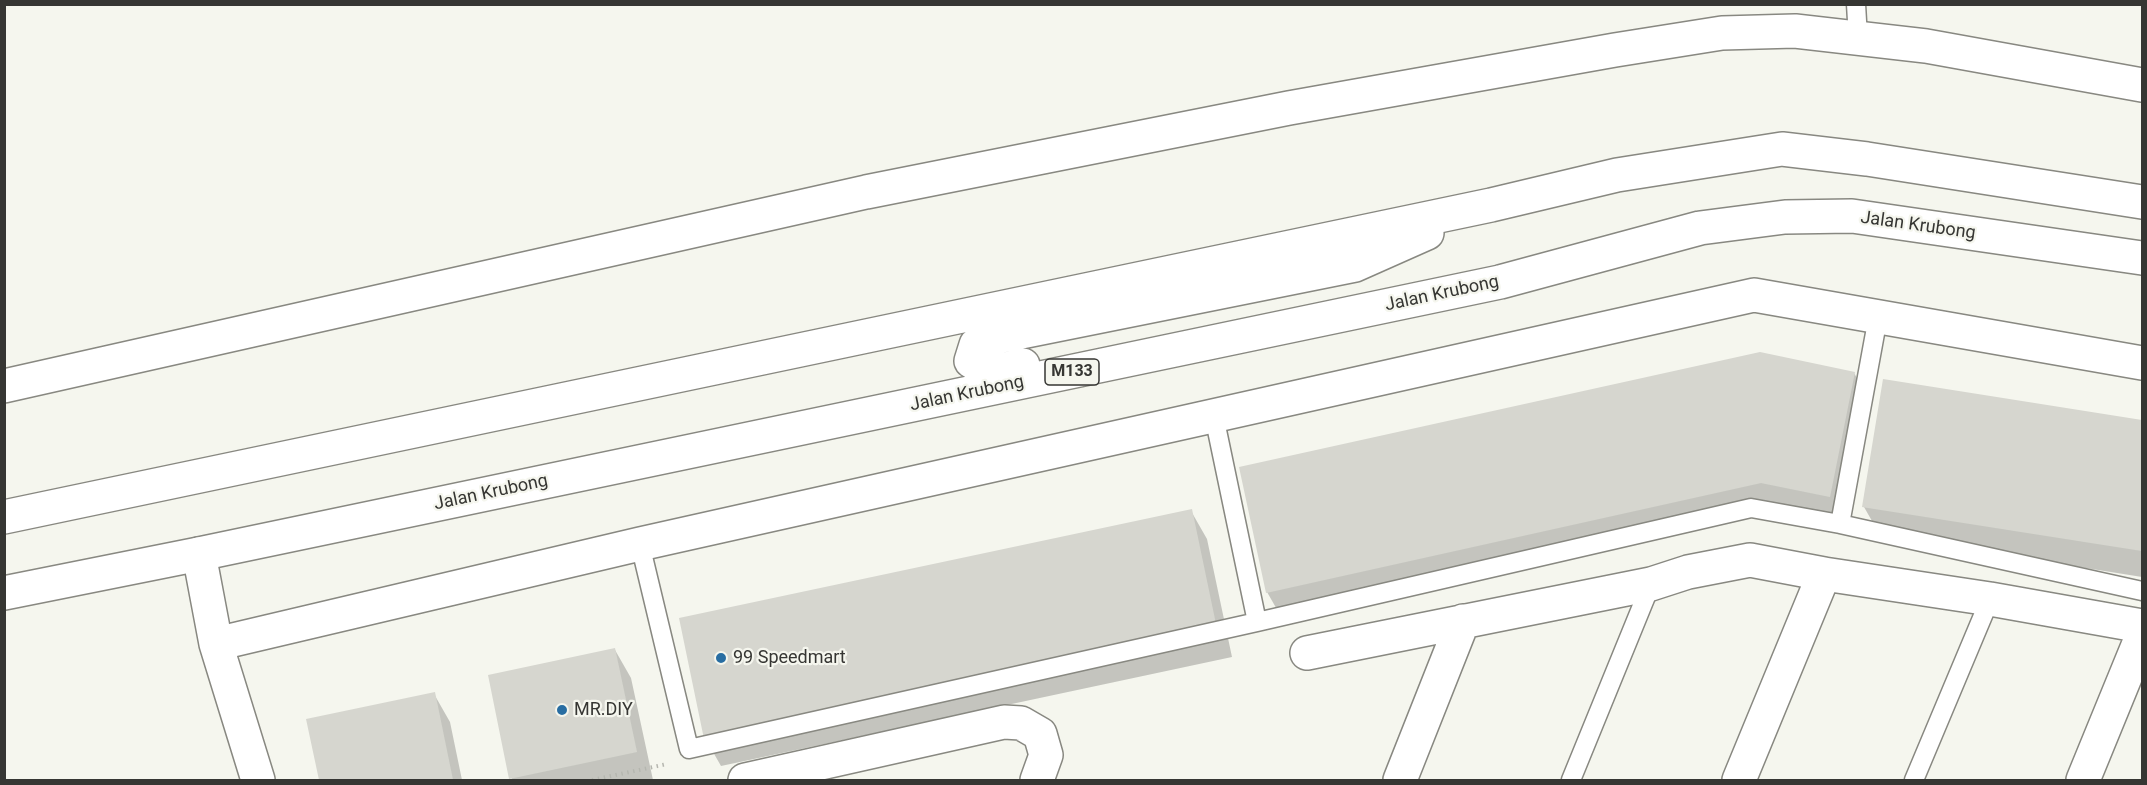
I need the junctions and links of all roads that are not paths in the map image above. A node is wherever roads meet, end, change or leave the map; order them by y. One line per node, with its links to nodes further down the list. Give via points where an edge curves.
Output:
1 (1856, 4): 2 (lane)
2 (1858, 38): 3 (street, via 1926,46); 10 (street, via 1795,31 1722,33 1289,108 866,192)
3 (2142, 85)
4 (2142, 201): 5 (street, via 1782,149 1617,175)
5 (1491, 205): 7 (street, via 1355,265 1001,336 976,345 970,361 982,369 1000,370 1360,296); 12 (street)
6 (2142, 258): 7 (street, Jalan Krubong / M133, via 1852,216 1785,217 1700,228)
7 (1500, 282): 15 (street, Jalan Krubong / M133)
8 (1878, 317): 9 (street); 11 (street, via 1754,295); 13 (lane)
9 (2142, 363)
10 (4, 386)
11 (1214, 416): 14 (street); 22 (lane)
12 (4, 517)
13 (1840, 524): 18 (lane); 22 (lane, via 1751,508)
14 (640, 544): 22 (lane, via 689,749); 25 (street)
15 (199, 554): 19 (street, Jalan Krubong / M133); 25 (street)
16 (1824, 574): 17 (street, via 1750,560); 20 (street); 32 (street)
17 (1651, 584): 21 (street); 31 (lane)
18 (2142, 591)
19 (4, 593)
20 (1990, 599): 23 (street); 33 (lane)
21 (1463, 621): 26 (street); 30 (street)
22 (1257, 622)
23 (2142, 626)
24 (2142, 636): 34 (street)
25 (216, 644): 27 (street)
26 (1307, 653)
27 (258, 780)
28 (745, 780): 29 (street, via 1004,722 1021,723 1040,734 1046,755)
29 (1037, 780)
30 (1400, 780)
31 (1570, 780)
32 (1739, 780)
33 (1914, 780)
34 (2083, 780)

